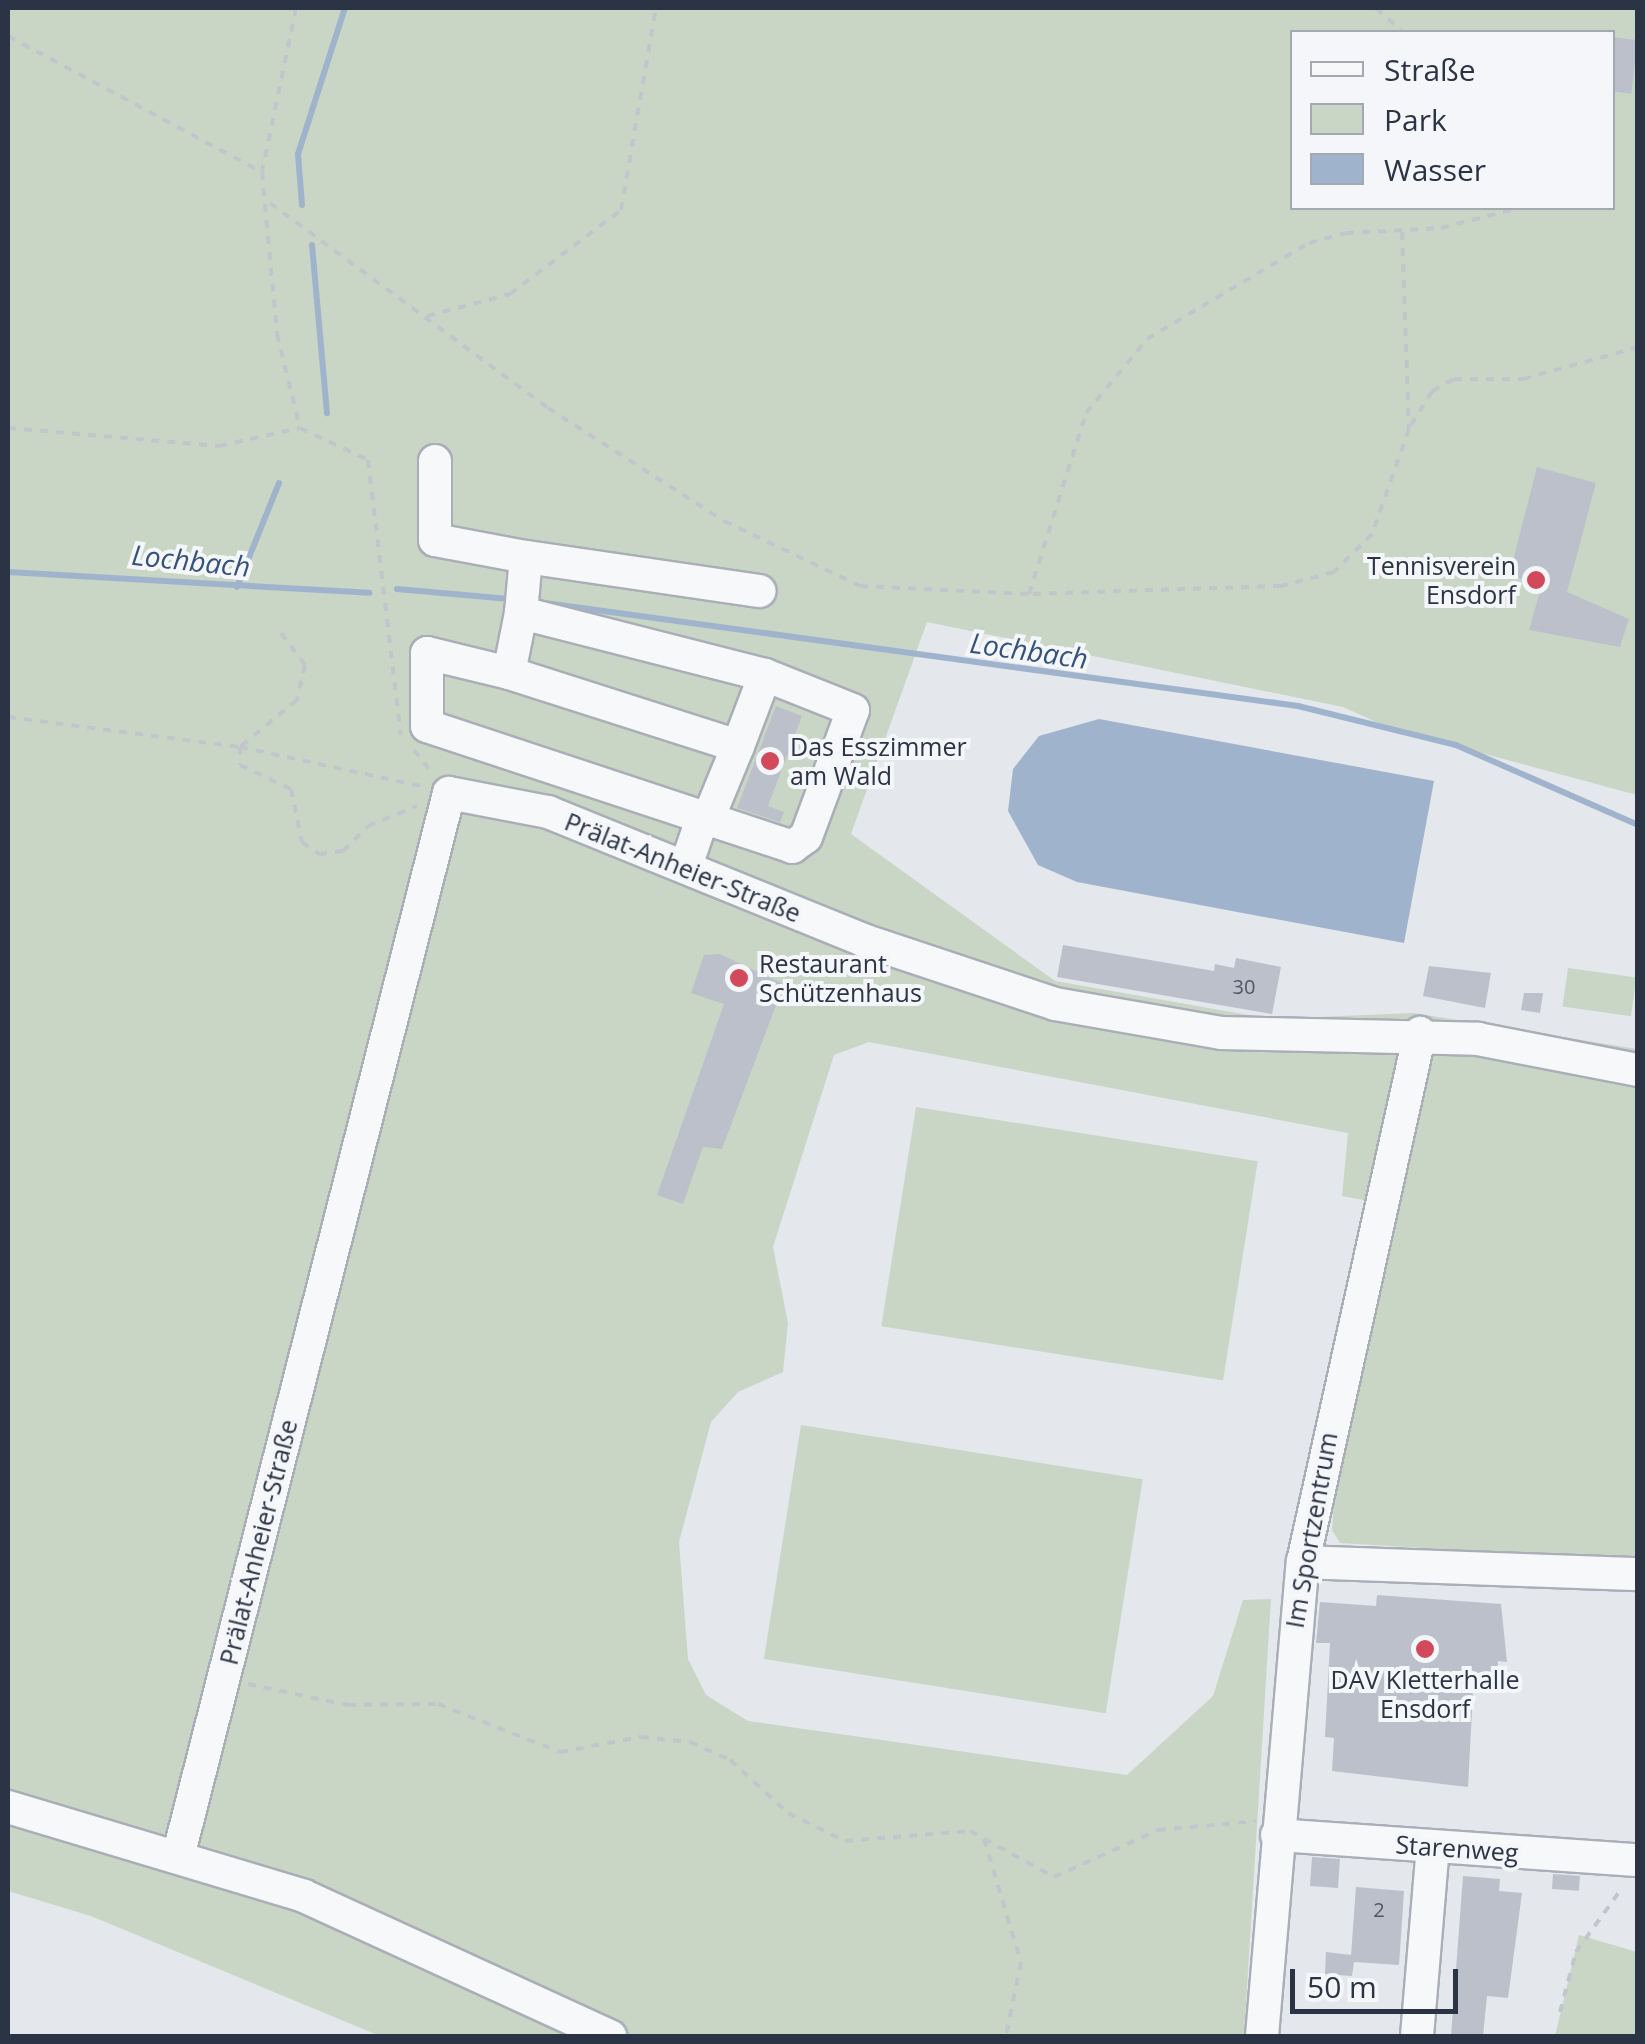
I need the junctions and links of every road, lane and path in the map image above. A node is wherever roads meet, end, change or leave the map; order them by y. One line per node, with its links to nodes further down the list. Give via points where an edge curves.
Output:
1 (296, 8): 6 (path)
2 (656, 8): 10 (path, via 621,210 510,294)
3 (1376, 8): 4 (path)
4 (1400, 30)
5 (8, 36): 6 (path)
6 (262, 172): 7 (path)
7 (270, 203): 10 (path); 13 (path, via 277,334)
8 (1509, 210): 9 (path)
9 (1402, 232): 14 (path); 18 (path, via 1309,243 1146,339 1086,413)
10 (424, 317): 18 (path, via 707,511 860,586)
11 (1638, 347): 14 (path, via 1523,379 1454,379 1432,392)
12 (8, 428): 13 (path, via 219,446)
13 (300, 428): 26 (path, via 368,460 396,729)
14 (1409, 429): 18 (path, via 1372,534 1334,572 1281,586)
15 (435, 462): 16 (street, via 435,540)
16 (526, 557): 17 (street); 19 (street)
17 (760, 591)
18 (1029, 594)
19 (522, 604): 21 (street); 22 (street)
20 (281, 633): 25 (path, via 305,665 297,700)
21 (509, 672): 24 (street); 27 (street, via 427,653 427,726)
22 (765, 675): 24 (street); 27 (street, via 853,710 806,837 785,846)
23 (8, 717): 25 (path)
24 (738, 746): 27 (street)
25 (240, 747): 26 (path); 26 (path, via 240,765 291,789 302,842 319,854 344,851 368,826)
26 (449, 793): 28 (street, Prälat-Anheier-Straße, via 548,812); 33 (street, Prälat-Anheier-Straße)
27 (710, 814): 28 (street)
28 (687, 863): 29 (street, Prälat-Anheier-Straße, via 805,917 1055,1004 1221,1034)
29 (1420, 1033): 30 (street, Prälat-Anheier-Straße); 31 (street, Im Sportzentrum)
30 (1638, 1070)
31 (1303, 1562): 32 (street); 35 (street, Im Sportzentrum)
32 (1638, 1574)
33 (224, 1676): 36 (path, via 348,1705 438,1704 560,1752 642,1737 690,1742 741,1768 788,1814 846,1841 970,1831); 38 (street, Prälat-Anheier-Straße)
34 (8, 1807): 38 (street)
35 (1277, 1828): 36 (path, via 1158,1830 1054,1877); 37 (street, Starenweg); 43 (street, Im Sportzentrum)
36 (984, 1839): 42 (path, via 1021,1962)
37 (1434, 1847): 39 (street, Starenweg); 44 (street)
38 (178, 1858): 41 (street, via 400,1933)
39 (1634, 1870): 40 (path, via 1576,1952)
40 (1560, 2012)
41 (610, 2036)
42 (1006, 2036)
43 (1262, 2036)
44 (1417, 2036)

